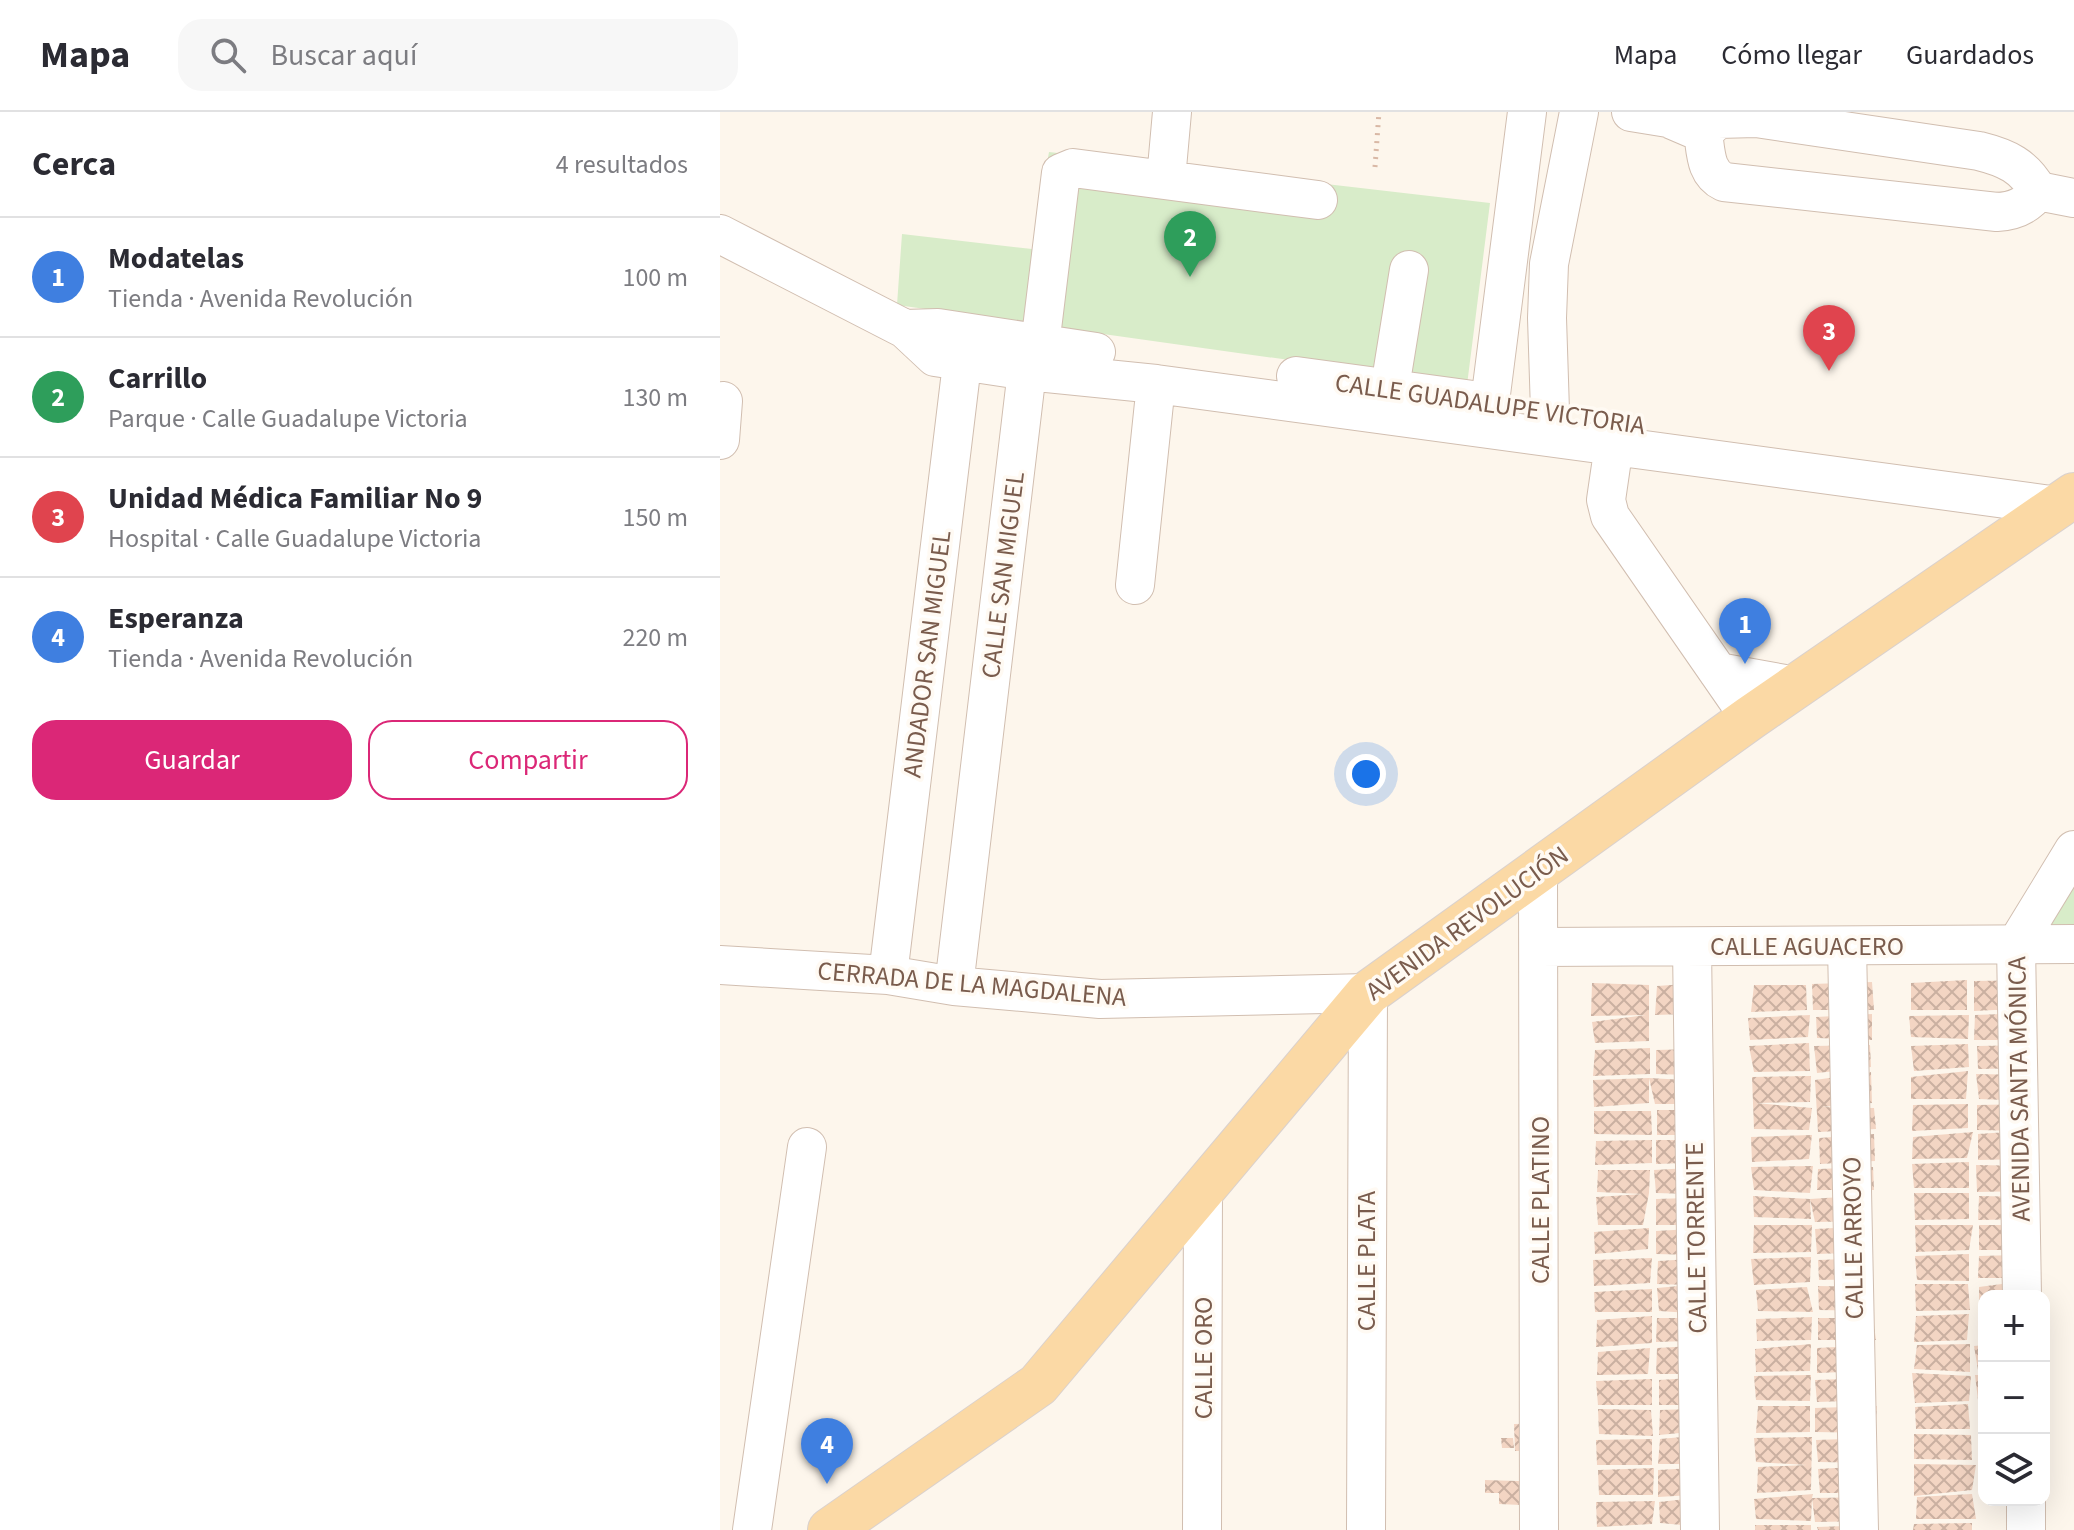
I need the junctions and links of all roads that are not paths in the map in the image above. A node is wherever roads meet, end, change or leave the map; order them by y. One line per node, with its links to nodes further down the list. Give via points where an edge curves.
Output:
1 (1172, 112): 6 (street)
2 (1527, 112): 16 (street)
3 (1579, 112): 17 (street, via 1549,264)
4 (1631, 112): 5 (street, via 1668,118)
5 (1703, 133): 7 (street, via 1718,119 1756,118 1979,151 2013,162); 7 (street, via 1707,163 1724,182 1997,212)
6 (1166, 179): 8 (street); 12 (street, CALLE SAN MIGUEL, via 1066,169 1059,179)
7 (2056, 194)
8 (1318, 200)
9 (720, 234): 11 (street, CALLE GUADALUPE VICTORIA, via 905,329 938,328)
10 (1409, 270): 15 (street)
11 (964, 347): 12 (street, CALLE GUADALUPE VICTORIA); 33 (street, ANDADOR SAN MIGUEL)
12 (1033, 358): 13 (street, CALLE GUADALUPE VICTORIA); 15 (street, CALLE GUADALUPE VICTORIA); 34 (street, CALLE SAN MIGUEL)
13 (1156, 384): 15 (street, CALLE GUADALUPE VICTORIA); 21 (street)
14 (723, 401): 18 (street)
15 (1388, 401): 16 (street, CALLE GUADALUPE VICTORIA); 19 (street, CALLE GUADALUPE VICTORIA)
16 (1490, 402): 17 (street, CALLE GUADALUPE VICTORIA)
17 (1550, 411): 20 (street, CALLE GUADALUPE VICTORIA)
18 (720, 440)
19 (1614, 445): 20 (street, CALLE GUADALUPE VICTORIA); 22 (street, via 1606,500 1610,516)
20 (2069, 497): 23 (main road, AVENIDA REVOLUCIÓN)
21 (1135, 585)
22 (1718, 672): 23 (street); 24 (street)
23 (1796, 686): 24 (main road, AVENIDA REVOLUCIÓN)
24 (1750, 718): 26 (main road, AVENIDA REVOLUCIÓN)
25 (2069, 869): 28 (street, AVENIDA SANTA MÓNICA)
26 (1538, 870): 30 (street, CALLE PLATINO); 35 (main road, AVENIDA REVOLUCIÓN)
27 (2074, 944): 28 (street, CALLE AGUACERO)
28 (2016, 945): 29 (street, CALLE AGUACERO); 38 (street, AVENIDA SANTA MÓNICA)
29 (1847, 946): 31 (street, CALLE AGUACERO); 46 (street, CALLE ARROYO)
30 (1539, 947): 31 (street, CALLE AGUACERO); 44 (street, CALLE PLATINO)
31 (1692, 947): 45 (street, CALLE TORRENTE)
32 (720, 965): 33 (street, CERRADA DE LA MAGDALENA)
33 (888, 975): 34 (street, CERRADA DE LA MAGDALENA)
34 (954, 986): 35 (street, CERRADA DE LA MAGDALENA, via 1100,999)
35 (1368, 993): 37 (main road, AVENIDA REVOLUCIÓN); 43 (street, CALLE PLATA)
36 (807, 1147): 40 (street)
37 (1203, 1187): 41 (main road, AVENIDA REVOLUCIÓN, via 1038,1385); 42 (street, CALLE ORO)
38 (2022, 1290)
39 (2026, 1506): 47 (street)
40 (752, 1530)
41 (831, 1530)
42 (1202, 1530)
43 (1366, 1530)
44 (1539, 1530)
45 (1700, 1530)
46 (1859, 1530)
47 (2026, 1530)

